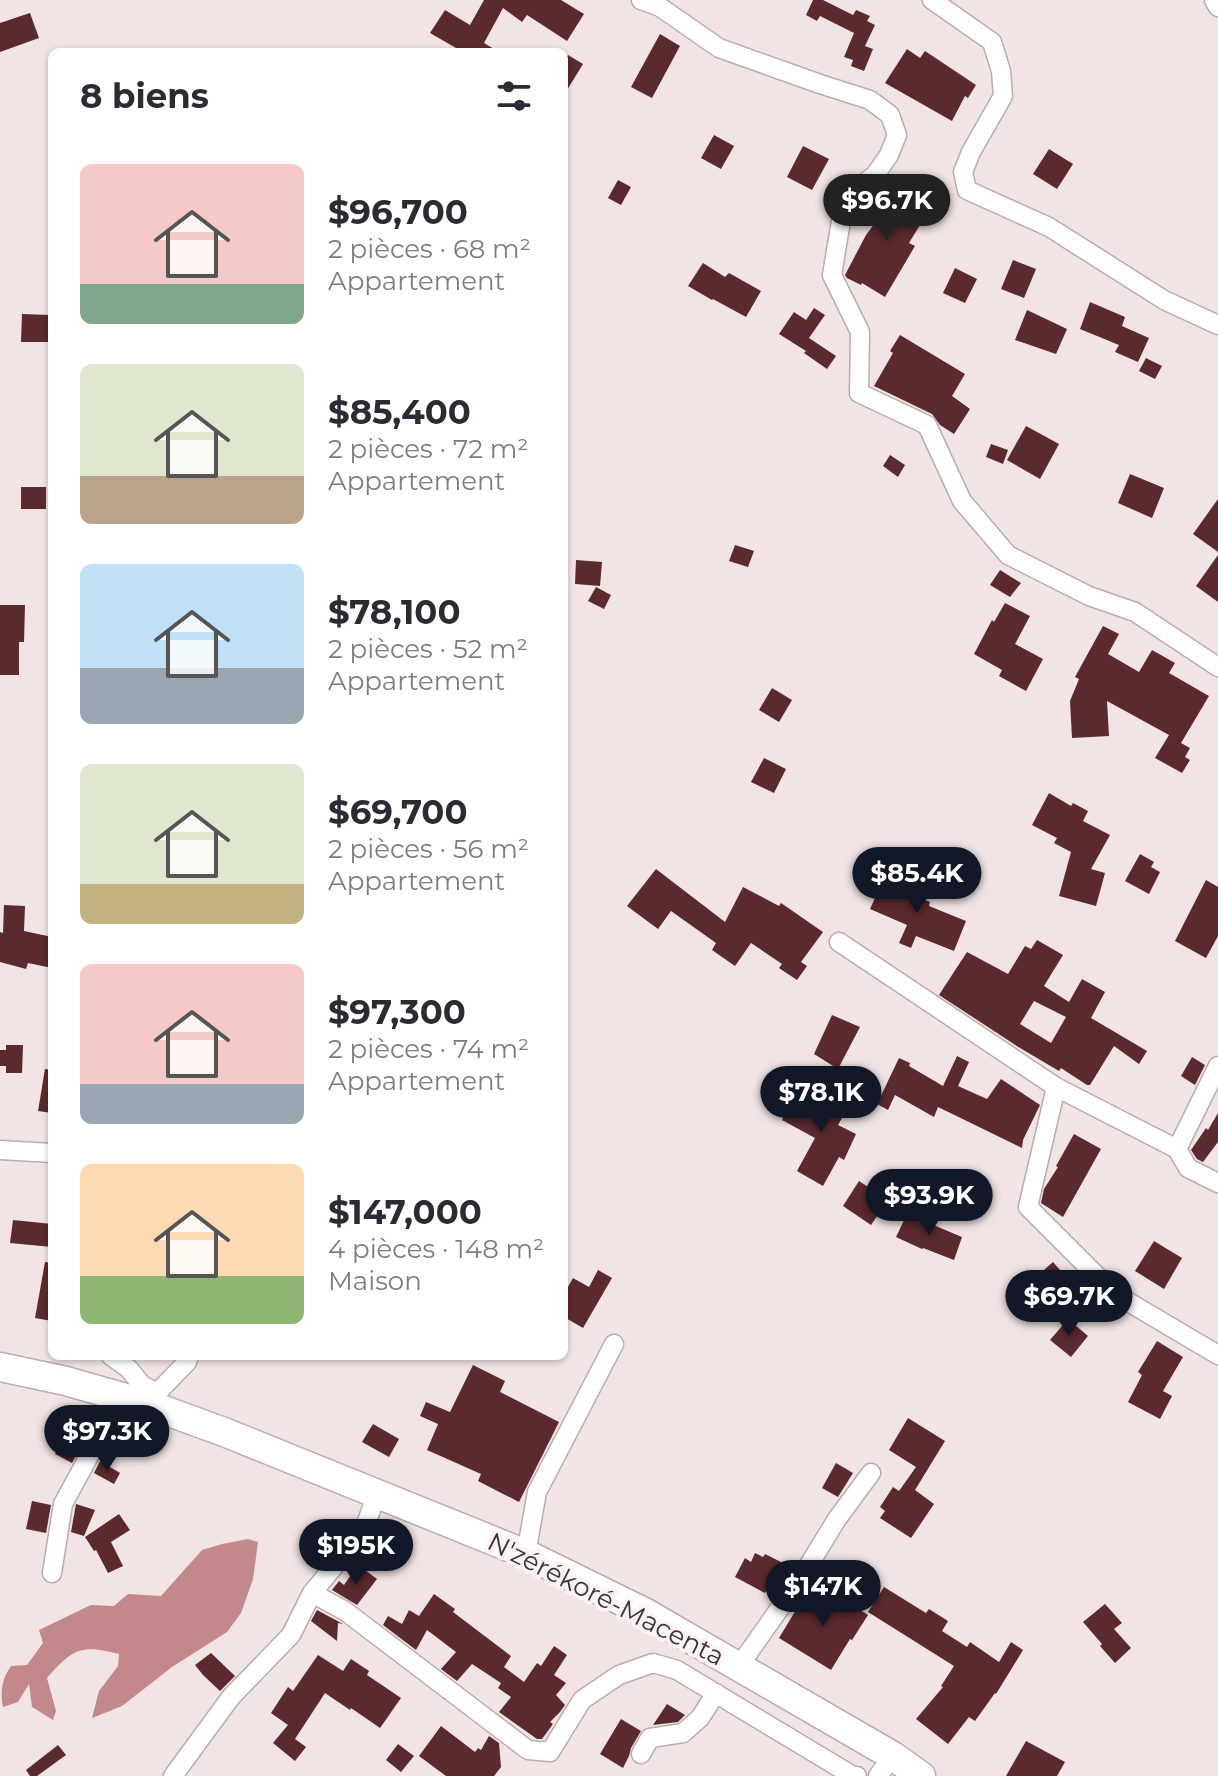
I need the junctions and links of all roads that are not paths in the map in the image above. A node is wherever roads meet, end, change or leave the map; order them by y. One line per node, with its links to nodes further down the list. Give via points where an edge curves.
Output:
1 (932, 0): 5 (street, via 992,42 1001,71 1003,96 963,172 967,190 1049,227 1164,300)
2 (1214, 0): 4 (street)
3 (644, 1): 6 (street, via 719,48 870,100 890,115 897,135 875,175 850,194 832,275 860,332 859,393 927,425 962,501 1008,555 1089,596 1135,612)
4 (1218, 7)
5 (1218, 325)
6 (1218, 667)
7 (839, 942): 9 (street)
8 (1218, 1066): 10 (street)
9 (1056, 1087): 10 (street); 15 (street, via 1028,1207 1115,1294)
10 (1177, 1149): 13 (street, via 1188,1168)
11 (0, 1150): 12 (street)
12 (48, 1153)
13 (1218, 1183)
14 (614, 1344): 23 (street, via 537,1492)
15 (1218, 1355)
16 (117, 1360): 20 (street)
17 (188, 1360): 20 (street)
18 (0, 1367): 19 (highway, N'zérékoré-Macenta)
19 (121, 1397): 20 (highway, N'zérékoré-Macenta); 24 (street, via 63,1504)
20 (154, 1399): 22 (highway, N'zérékoré-Macenta, via 247,1443)
21 (871, 1473): 27 (street)
22 (377, 1493): 23 (highway, N'zérékoré-Macenta); 25 (street, via 364,1530)
23 (526, 1554): 26 (highway, N'zérékoré-Macenta)
24 (52, 1573)
25 (312, 1593): 28 (street, via 345,1611 528,1750 550,1752 582,1700 619,1675 653,1663); 32 (street, via 291,1635 231,1697)
26 (708, 1648): 27 (highway, N'zérékoré-Macenta); 28 (street)
27 (739, 1666): 31 (highway, N'zérékoré-Macenta)
28 (685, 1675): 29 (street)
29 (716, 1693): 30 (street, via 683,1733 650,1738); 33 (street)
30 (641, 1754)
31 (885, 1766): 34 (highway, N'zérékoré-Macenta)
32 (173, 1776)
33 (857, 1776)
34 (921, 1776)

